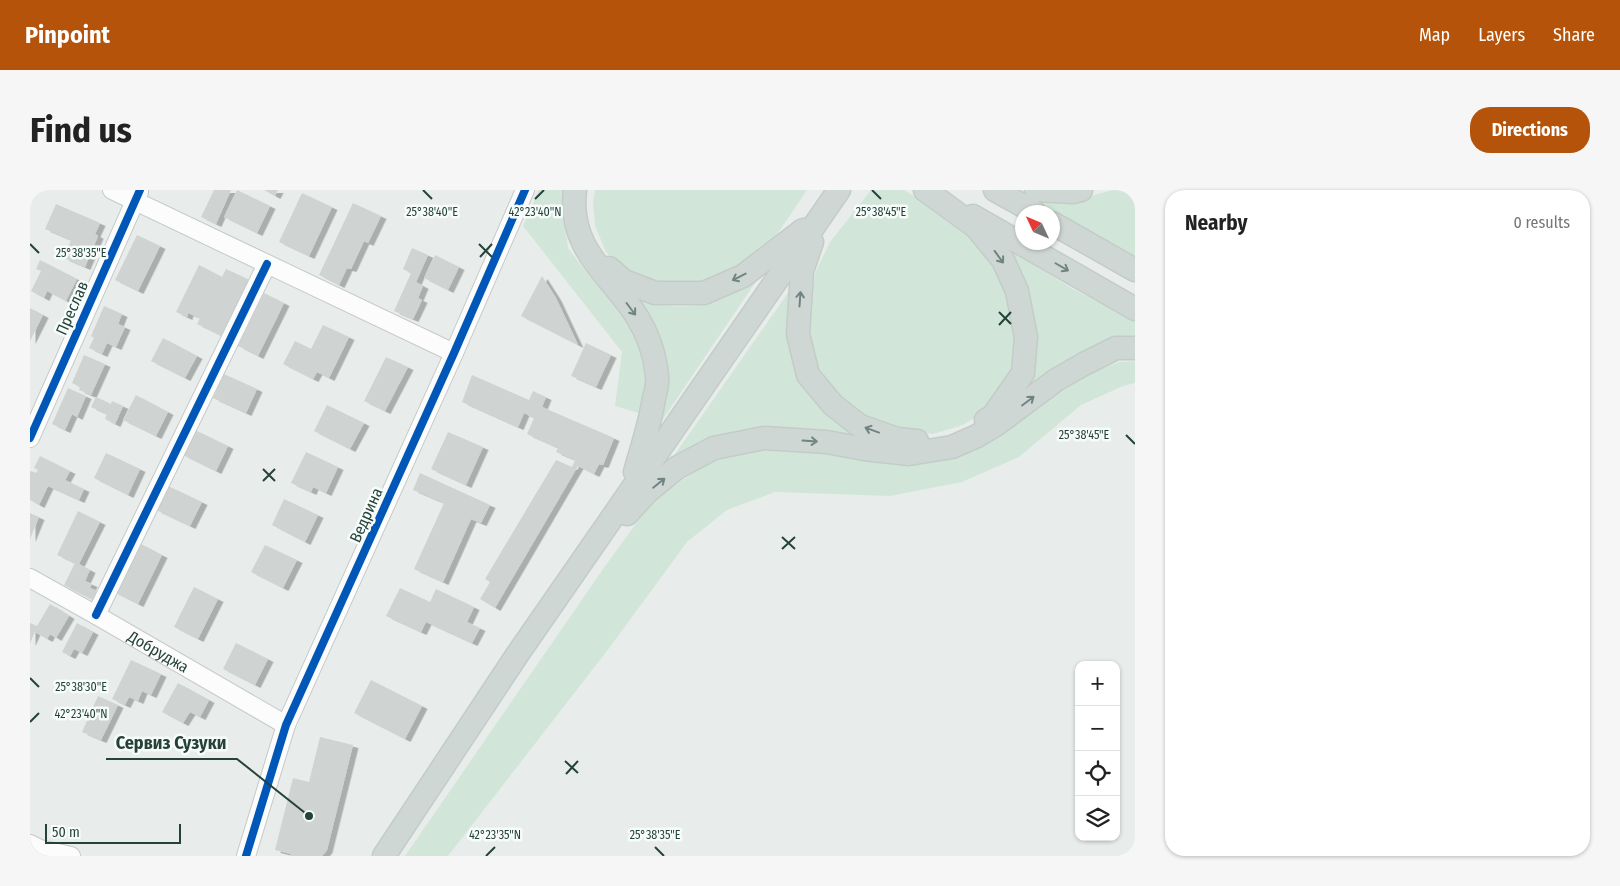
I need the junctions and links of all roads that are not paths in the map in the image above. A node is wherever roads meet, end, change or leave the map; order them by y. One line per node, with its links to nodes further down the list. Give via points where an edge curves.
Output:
1 (112, 190): 11 (street)
2 (524, 190): 19 (street, Ведрина)
3 (575, 190): 21 (main road, one-way to 21, via 574,212 579,236 594,262 637,316 653,348 658,378 650,421)
4 (587, 190): 13 (main road, one-way to 4, via 743,276 704,293 655,293 624,282 602,260 588,235 584,203)
5 (924, 190): 13 (main road, one-way to 13, via 976,227 1003,260 1017,291 1026,337 1023,373 993,416 966,432 934,442 897,439 860,426 833,405 808,375 798,334 802,270)
6 (929, 190): 17 (main road, one-way to 17)
7 (995, 190): 12 (main road)
8 (1036, 190): 9 (main road)
9 (1081, 190)
10 (838, 192): 13 (main road)
11 (138, 195): 15 (street); 20 (street, Преслав)
12 (1022, 205)
13 (820, 217): 21 (main road)
14 (1060, 228): 16 (main road)
15 (268, 264): 19 (street); 23 (street)
16 (1135, 270)
17 (1135, 309)
18 (1135, 348): 24 (main road, one-way to 18, via 608,534 647,492 678,467 714,448 764,438 827,442 909,454 952,446 997,424 1056,380 1084,364 1116,348)
19 (454, 353): 25 (street, Ведрина)
20 (30, 438)
21 (628, 492): 24 (main road)
22 (30, 578): 23 (street, Добруджа)
23 (96, 615): 25 (street, Добруджа)
24 (517, 655): 29 (main road)
25 (286, 725): 28 (street, Ведрина)
26 (30, 844): 27 (street)
27 (70, 856)
28 (246, 856)
29 (384, 856)

